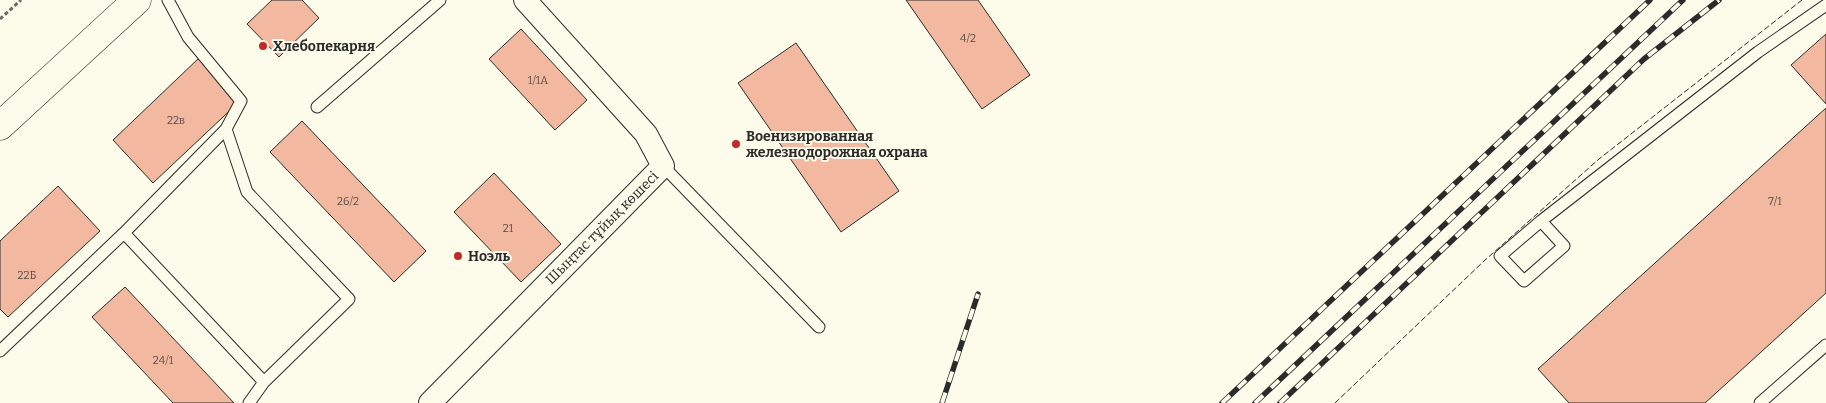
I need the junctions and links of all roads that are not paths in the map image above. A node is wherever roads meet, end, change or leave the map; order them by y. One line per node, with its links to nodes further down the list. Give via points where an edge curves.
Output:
1 (168, 0): 8 (lane, via 188,37 241,101)
2 (440, 0): 6 (lane)
3 (524, 0): 9 (street, Шыңтас тұйық көшесі, via 646,134)
4 (135, 1): 7 (street)
5 (1826, 5): 10 (lane, via 1758,52)
6 (317, 108)
7 (0, 126)
8 (226, 129): 11 (lane); 15 (lane, via 247,192 349,299)
9 (663, 166): 12 (lane); 17 (street, Шыңтас тұйық көшесі)
10 (1541, 221): 10 (lane, via 1500,256 1524,281 1564,246)
11 (124, 232): 14 (lane); 15 (lane)
12 (820, 327)
13 (1826, 345): 18 (lane)
14 (0, 351)
15 (264, 382): 16 (lane)
16 (249, 403)
17 (430, 403)
18 (1760, 403)

